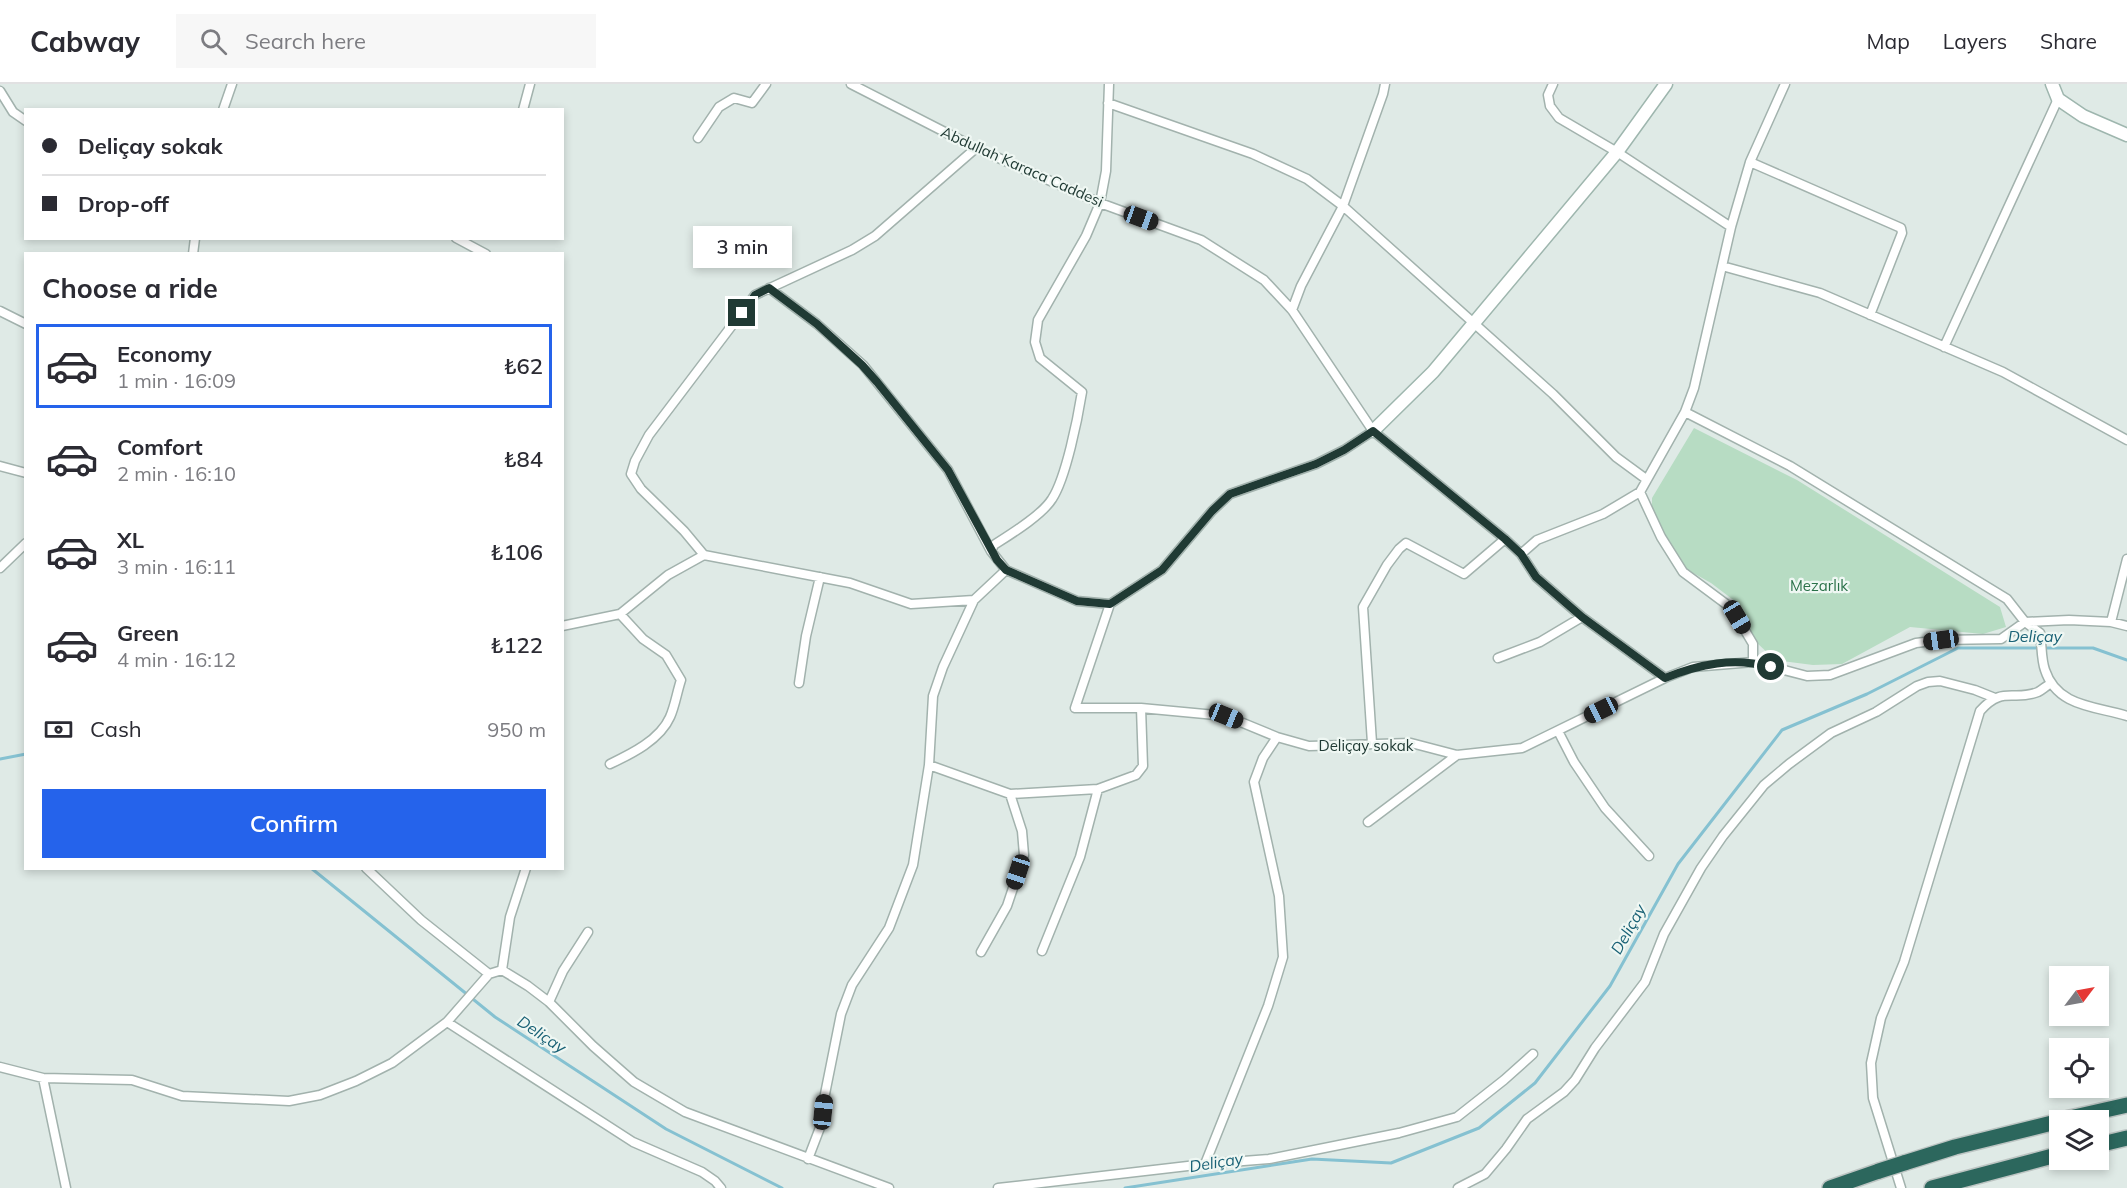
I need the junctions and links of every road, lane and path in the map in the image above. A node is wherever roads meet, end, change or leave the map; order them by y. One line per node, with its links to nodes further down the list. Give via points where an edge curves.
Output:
1 (232, 84): 14 (street)
2 (530, 84): 15 (street)
3 (766, 84): 18 (street, via 752,103 734,98 719,107)
4 (851, 84): 19 (street, Abdullah Karaca Caddesi)
5 (1109, 84): 13 (street)
6 (1384, 84): 23 (street)
7 (1553, 84): 20 (street, via 1548,95 1559,118)
8 (1666, 84): 20 (street)
9 (1785, 84): 21 (street)
10 (2052, 84): 12 (street)
11 (0, 91): 16 (street, via 13,112)
12 (2058, 99): 17 (street, via 2083,116); 34 (street)
13 (1108, 103): 22 (street, via 1106,171); 23 (street, via 1253,154 1307,179)
14 (224, 108)
15 (524, 108)
16 (24, 120)
17 (2127, 135)
18 (698, 138)
19 (976, 148): 22 (street, Abdullah Karaca Caddesi); 28 (street, via 875,236)
20 (1617, 152): 24 (street); 33 (street)
21 (1750, 162): 24 (street); 31 (street, via 1901,228)
22 (1100, 203): 29 (street, Abdullah Karaca Caddesi, via 1201,240 1264,280); 44 (street, via 1086,236 1038,320 1035,342 1040,358 1082,392 1063,472 1052,499)
23 (1343, 206): 29 (street); 33 (street)
24 (1731, 227): 27 (street)
25 (460, 240): 26 (street)
26 (482, 252)
27 (1722, 266): 31 (street, via 1820,293); 35 (street)
28 (769, 288): 44 (street, via 817,324 877,382 948,470); 46 (street, via 755,295 649,435 631,474)
29 (1292, 310): 36 (street, Abdullah Karaca Caddesi)
30 (0, 311): 32 (street)
31 (1870, 315): 34 (street)
32 (24, 323)
33 (1474, 323): 36 (street, via 1433,372); 40 (street, via 1616,456)
34 (1944, 347): 37 (street, via 2003,372)
35 (1685, 412): 40 (street); 55 (street, via 1790,466 2007,599)
36 (1373, 431): 42 (street, Abdullah Karaca Caddesi); 52 (street, via 1316,464 1230,494 1162,570)
37 (2127, 440)
38 (0, 466): 39 (street)
39 (24, 472)
40 (1646, 479): 41 (street)
41 (1640, 492): 45 (street, via 1603,514 1537,540); 60 (street, via 1683,572 1737,617 1753,644)
42 (1505, 539): 45 (street, Abdullah Karaca Caddesi); 69 (street, via 1464,574 1406,543 1387,566 1363,607)
43 (24, 545): 48 (street)
44 (991, 551): 49 (street)
45 (1521, 554): 54 (street, Abdullah Karaca Caddesi, via 1536,577)
46 (704, 555): 50 (street); 53 (street, via 668,575)
47 (2127, 559): 56 (street)
48 (0, 568)
49 (1006, 570): 51 (street); 52 (street, via 1077,601)
50 (820, 577): 51 (street, via 911,604); 62 (street)
51 (974, 600): 72 (street, via 933,696)
52 (1110, 604): 65 (street, Deliçay sokak, via 1075,708)
53 (620, 614): 57 (street); 71 (street, via 642,639 666,655 681,680 664,727 631,754)
54 (1582, 617): 59 (street, via 1540,642); 61 (street, Abdullah Karaca Caddesi)
55 (2025, 622): 56 (street); 60 (street, Deliçay sokak, via 2001,639 1916,643 1830,675 1807,676); 63 (street, via 2040,633)
56 (2112, 622): 58 (street)
57 (564, 626)
58 (2127, 626)
59 (1498, 658)
60 (1753, 662): 61 (street, Deliçay sokak, via 1694,667)
61 (1665, 678): 67 (street, Deliçay sokak)
62 (800, 683)
63 (2050, 684): 64 (street, via 2038,692); 66 (street, via 2061,696 2076,703)
64 (1995, 698): 101 (street, via 1940,681 1928,682 1831,733 1770,779 1701,868 1664,934 1645,982 1575,1080 1527,1119 1485,1174); 103 (street, via 1980,711 1973,731 1904,962 1881,1018 1871,1063 1874,1098)
65 (1141, 708): 68 (street, Deliçay sokak, via 1226,716); 73 (street, via 1143,766 1136,775)
66 (2127, 716)
67 (1558, 730): 70 (street, Deliçay sokak, via 1522,748); 76 (street, via 1605,808)
68 (1277, 737): 69 (street, Deliçay sokak, via 1309,746); 96 (street, via 1254,782 1279,896 1283,957 1268,1006)
69 (1372, 743): 70 (street, Deliçay sokak, via 1411,743)
70 (1457, 755): 75 (street)
71 (610, 764)
72 (929, 765): 74 (street); 95 (street, via 913,865 890,928 852,985 841,1014 821,1125)
73 (1098, 789): 74 (street); 80 (street, via 1080,857)
74 (1010, 794): 81 (street, via 1022,831 1024,855 1007,906)
75 (1368, 822)
76 (1649, 856)
77 (368, 870): 83 (street, via 421,920)
78 (525, 870): 82 (street, via 510,917)
79 (588, 932): 84 (street)
80 (1042, 951)
81 (981, 952)
82 (502, 970): 83 (street); 84 (street)
83 (489, 974): 85 (street)
84 (549, 1002): 95 (street, via 634,1082 685,1112)
85 (447, 1022): 88 (street, via 392,1064 356,1082 289,1101 182,1096 132,1080); 98 (street, via 633,1142 702,1172)
86 (1533, 1054): 96 (street, via 1457,1117 1269,1159)
87 (0, 1067): 88 (street)
88 (43, 1078): 97 (street)
89 (2127, 1105): 90 (highway)
90 (2106, 1110)
91 (2049, 1124): 102 (highway, bridge, via 1955,1147)
92 (2127, 1138): 93 (highway)
93 (2109, 1142)
94 (2049, 1157): 104 (highway)
95 (808, 1159): 99 (street)
96 (1205, 1164): 100 (street)
97 (66, 1188)
98 (721, 1188)
99 (889, 1188)
100 (998, 1188)
101 (1458, 1188)
102 (1830, 1188)
103 (1901, 1188)
104 (1932, 1188)

